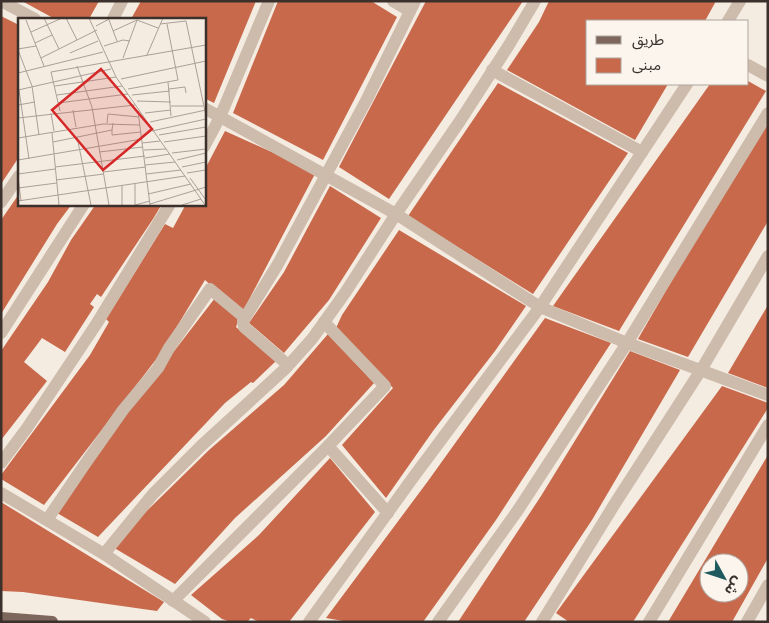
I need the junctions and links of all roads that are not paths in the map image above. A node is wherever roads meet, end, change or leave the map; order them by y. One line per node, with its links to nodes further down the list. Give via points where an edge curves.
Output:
1 (1, 1): 8 (street)
2 (122, 1): 9 (street)
3 (269, 1): 17 (street)
4 (393, 1): 7 (street)
5 (535, 1): 12 (street)
6 (740, 1): 10 (street)
7 (413, 6): 20 (street)
8 (33, 18)
9 (114, 18)
10 (729, 20)
11 (749, 66): 13 (street)
12 (492, 70): 19 (street); 25 (street)
13 (768, 76)
14 (686, 85): 19 (street)
15 (205, 109): 17 (street)
16 (768, 113): 31 (street)
17 (220, 117): 18 (street); 20 (street)
18 (205, 145)
19 (642, 152): 27 (street)
20 (326, 174): 25 (street); 28 (street)
21 (18, 177): 22 (street)
22 (1, 202)
23 (83, 205): 30 (street)
24 (169, 205): 37 (street, via 97,323)
25 (396, 214): 27 (street); 29 (street)
26 (768, 256): 33 (street)
27 (540, 307): 31 (street); 39 (street)
28 (245, 318): 32 (street, via 244,327); 40 (street, via 210,288 158,368 123,410)
29 (324, 322): 32 (street); 36 (street, via 384,386)
30 (1, 333)
31 (627, 343): 33 (street); 48 (street, via 518,510)
32 (288, 365): 41 (street, via 153,494)
33 (701, 370): 34 (street); 49 (street)
34 (768, 395)
35 (768, 425): 50 (street)
36 (328, 446): 39 (street); 43 (street)
37 (1, 463)
38 (1, 493): 40 (street)
39 (388, 513): 47 (street)
40 (47, 520): 41 (street)
41 (104, 554): 43 (street)
42 (768, 585): 51 (street)
43 (173, 601): 46 (street)
44 (1, 618): 45 (main road)
45 (52, 622)
46 (204, 622)
47 (309, 622)
48 (438, 622)
49 (542, 622)
50 (649, 622)
51 (747, 622)

